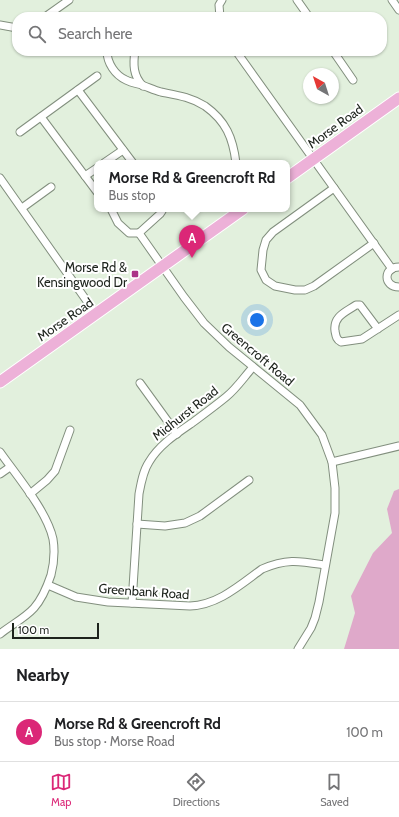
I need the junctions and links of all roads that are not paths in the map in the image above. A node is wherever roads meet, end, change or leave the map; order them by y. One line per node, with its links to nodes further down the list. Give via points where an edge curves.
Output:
1 (68, 0): 6 (street)
2 (222, 0): 7 (street)
3 (296, 0): 8 (street)
4 (392, 0): 5 (street)
5 (399, 10)
6 (52, 12)
7 (220, 12)
8 (305, 12)
9 (0, 25): 10 (street)
10 (12, 27)
11 (107, 56): 17 (street, via 116,72 126,80)
12 (134, 56): 17 (street, via 134,72)
13 (240, 56): 23 (street)
14 (337, 56): 16 (street)
15 (96, 76): 18 (street)
16 (354, 80)
17 (143, 86): 26 (street, via 180,95 209,109 230,135)
18 (78, 90): 20 (street); 22 (street)
19 (399, 98): 23 (main road, Morse Road)
20 (41, 117): 21 (street); 28 (street)
21 (20, 132)
22 (124, 150): 24 (street); 25 (street)
23 (313, 159): 29 (main road, Morse Road); 33 (street)
24 (109, 160)
25 (130, 160)
26 (236, 160)
27 (94, 170): 28 (street)
28 (85, 176): 32 (street)
29 (290, 176)
30 (0, 178): 34 (street)
31 (51, 187): 34 (street)
32 (94, 188)
33 (334, 188): 39 (street); 39 (street, via 272,232 266,240 261,270 266,280 275,286 305,290)
34 (22, 208): 43 (street)
35 (112, 212): 38 (street, via 118,223 129,234)
36 (161, 212): 38 (street)
37 (239, 212): 40 (main road, Morse Road)
38 (139, 233): 40 (street, Greencroft Road)
39 (374, 243): 41 (street)
40 (163, 266): 43 (main road, Morse Road); 46 (street, Greencroft Road, via 204,323)
41 (395, 268): 42 (street, via 388,274 388,280 394,287)
42 (399, 287)
43 (96, 314): 47 (main road, Morse Road)
44 (399, 315): 45 (street)
45 (378, 329): 45 (street, via 362,339 341,342 337,337 335,322 356,305 360,305)
46 (253, 367): 50 (street, Midhurst Road, via 228,396); 53 (street, Greencroft Road, via 300,405 322,435)
47 (0, 382)
48 (140, 383): 50 (street)
49 (70, 430): 57 (street, via 55,471)
50 (177, 434): 58 (street, Midhurst Road, via 166,442 148,463 139,494)
51 (399, 446): 53 (street)
52 (0, 452): 54 (street)
53 (332, 462): 59 (street, Greencroft Road, via 335,513)
54 (10, 467): 55 (street); 57 (street)
55 (0, 474)
56 (249, 480): 58 (street, via 200,516 185,523 165,526)
57 (30, 494): 60 (street, via 47,522 52,538 53,565)
58 (137, 524): 61 (street, Midhurst Road)
59 (325, 565): 61 (street, Greenbank Road, via 290,561 274,564 262,569 217,600 199,606); 63 (street, Greencroft Road, via 315,618)
60 (48, 585): 61 (street, Greenbank Road, via 76,597); 62 (street, via 30,613)
61 (132, 603)
62 (0, 634)
63 (298, 649)

